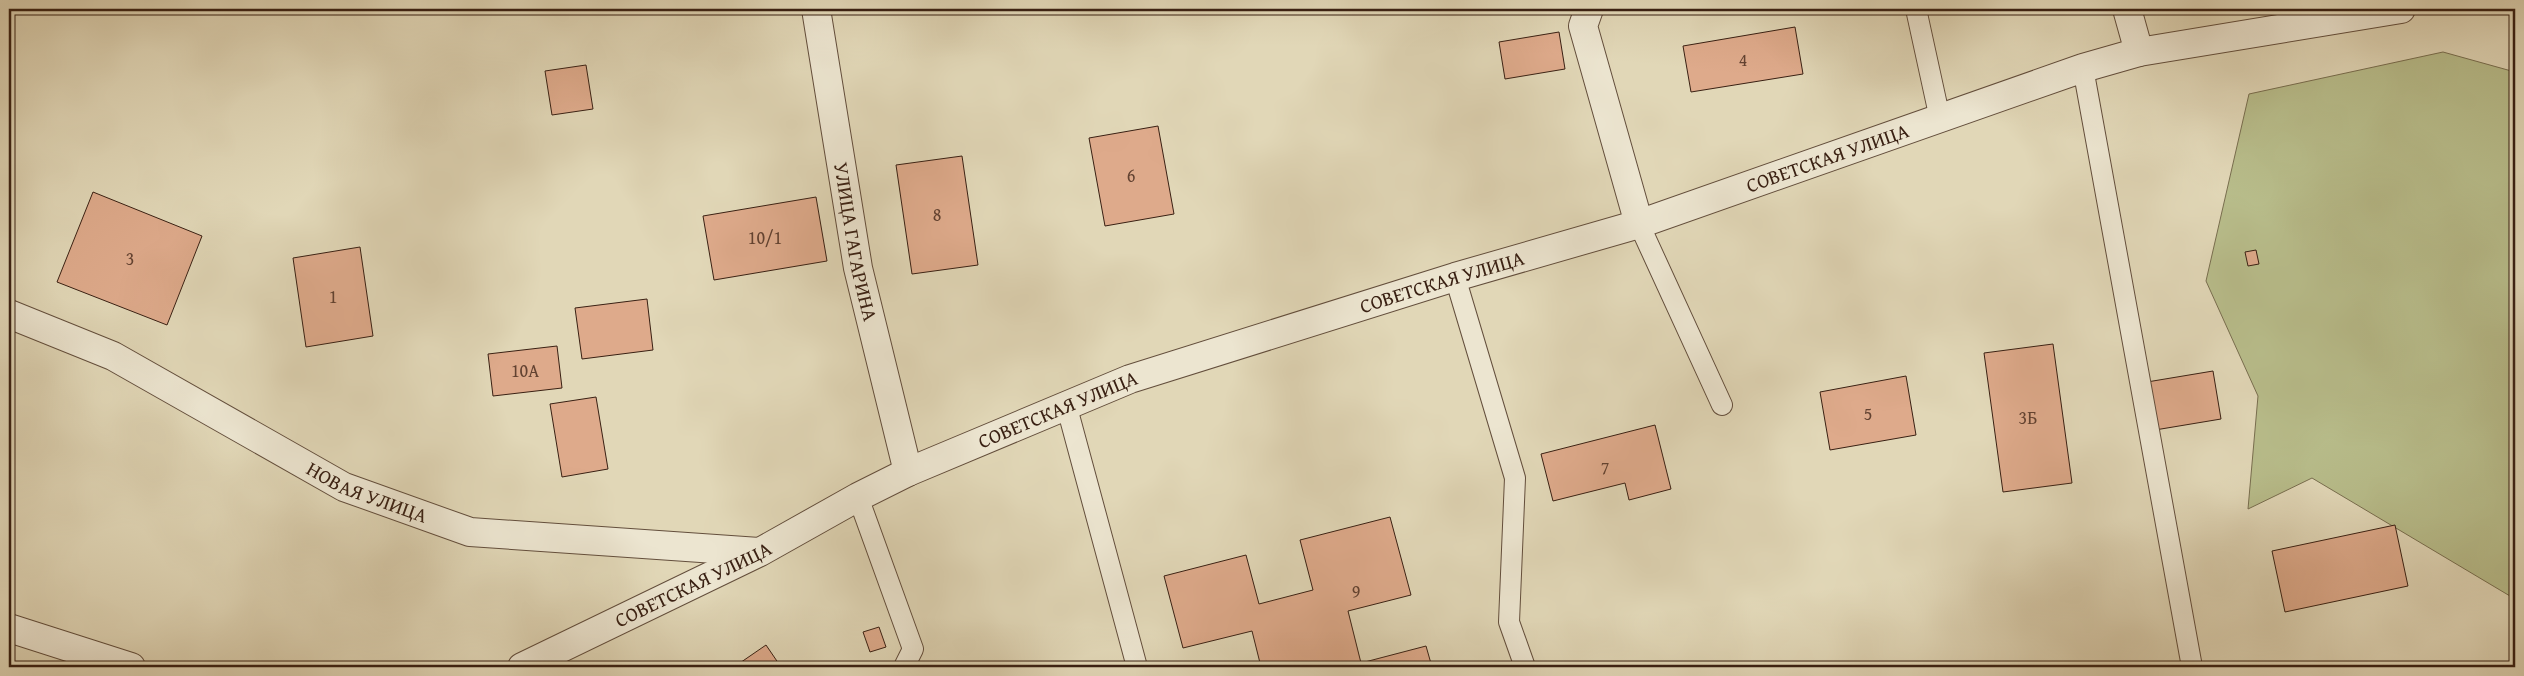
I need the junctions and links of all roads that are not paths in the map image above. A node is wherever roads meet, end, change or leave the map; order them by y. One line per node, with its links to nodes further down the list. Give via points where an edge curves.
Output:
1 (816, 9): 14 (street, УЛИЦА ГАГАРИНА, via 858,268)
2 (1588, 9): 9 (street, via 1583,26)
3 (1916, 9): 8 (lane)
4 (2127, 9): 6 (street)
5 (2401, 9): 6 (street, СОВЕТСКАЯ УЛИЦА)
6 (2138, 52): 7 (street, СОВЕТСКАЯ УЛИЦА)
7 (2083, 68): 8 (street, СОВЕТСКАЯ УЛИЦА); 23 (lane)
8 (1940, 118): 9 (street, СОВЕТСКАЯ УЛИЦА)
9 (1639, 224): 10 (street, СОВЕТСКАЯ УЛИЦА); 13 (lane)
10 (1455, 277): 12 (street, СОВЕТСКАЯ УЛИЦА, via 1130,379); 22 (lane, via 1515,478 1509,622)
11 (9, 314): 16 (street, НОВАЯ УЛИЦА, via 113,356 344,486 470,532)
12 (1066, 404): 14 (street, СОВЕТСКАЯ УЛИЦА); 21 (lane)
13 (1722, 405)
14 (908, 472): 15 (street, СОВЕТСКАЯ УЛИЦА)
15 (858, 496): 16 (street, СОВЕТСКАЯ УЛИЦА); 20 (lane, via 913,649)
16 (760, 552): 19 (street, СОВЕТСКАЯ УЛИЦА)
17 (9, 628): 18 (street)
18 (132, 667)
19 (522, 667)
20 (904, 667)
21 (1137, 667)
22 (1526, 667)
23 (2192, 667)

